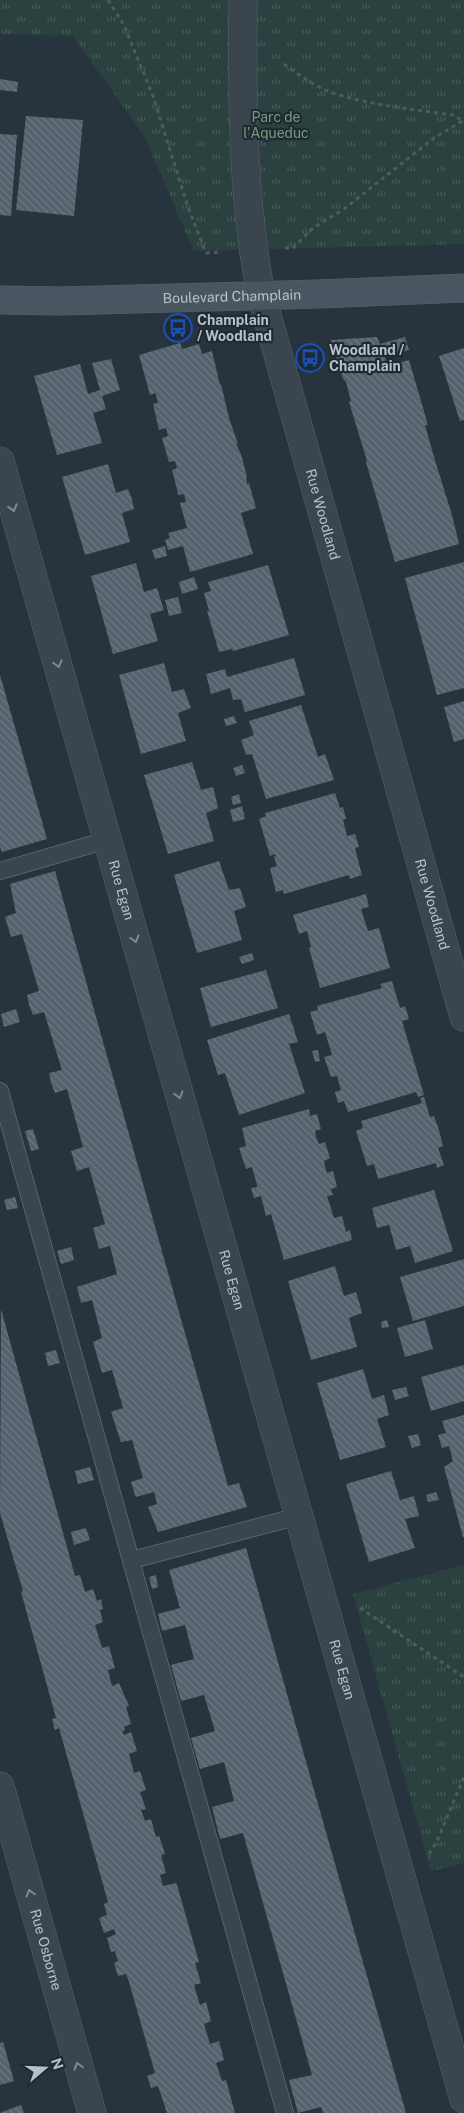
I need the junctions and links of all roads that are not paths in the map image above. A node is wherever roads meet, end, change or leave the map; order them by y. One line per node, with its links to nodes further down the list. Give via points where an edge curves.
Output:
1 (243, 0): 3 (street, Rue Woodland, via 245,158 252,250)
2 (464, 288): 3 (main road, Boulevard Champlain)
3 (261, 294): 4 (main road, Boulevard Champlain); 8 (street, Rue Woodland)
4 (0, 300)
5 (0, 461): 6 (street, Rue Egan, one-way to 6)
6 (107, 840): 7 (lane); 10 (street, Rue Egan, one-way to 10)
7 (0, 871)
8 (464, 1017)
9 (0, 1091): 11 (lane)
10 (299, 1516): 11 (lane); 13 (street, Rue Egan)
11 (132, 1560): 15 (lane)
12 (0, 1786): 14 (street, Rue Osborne, one-way to 12)
13 (464, 2099)
14 (92, 2113)
15 (285, 2113)

